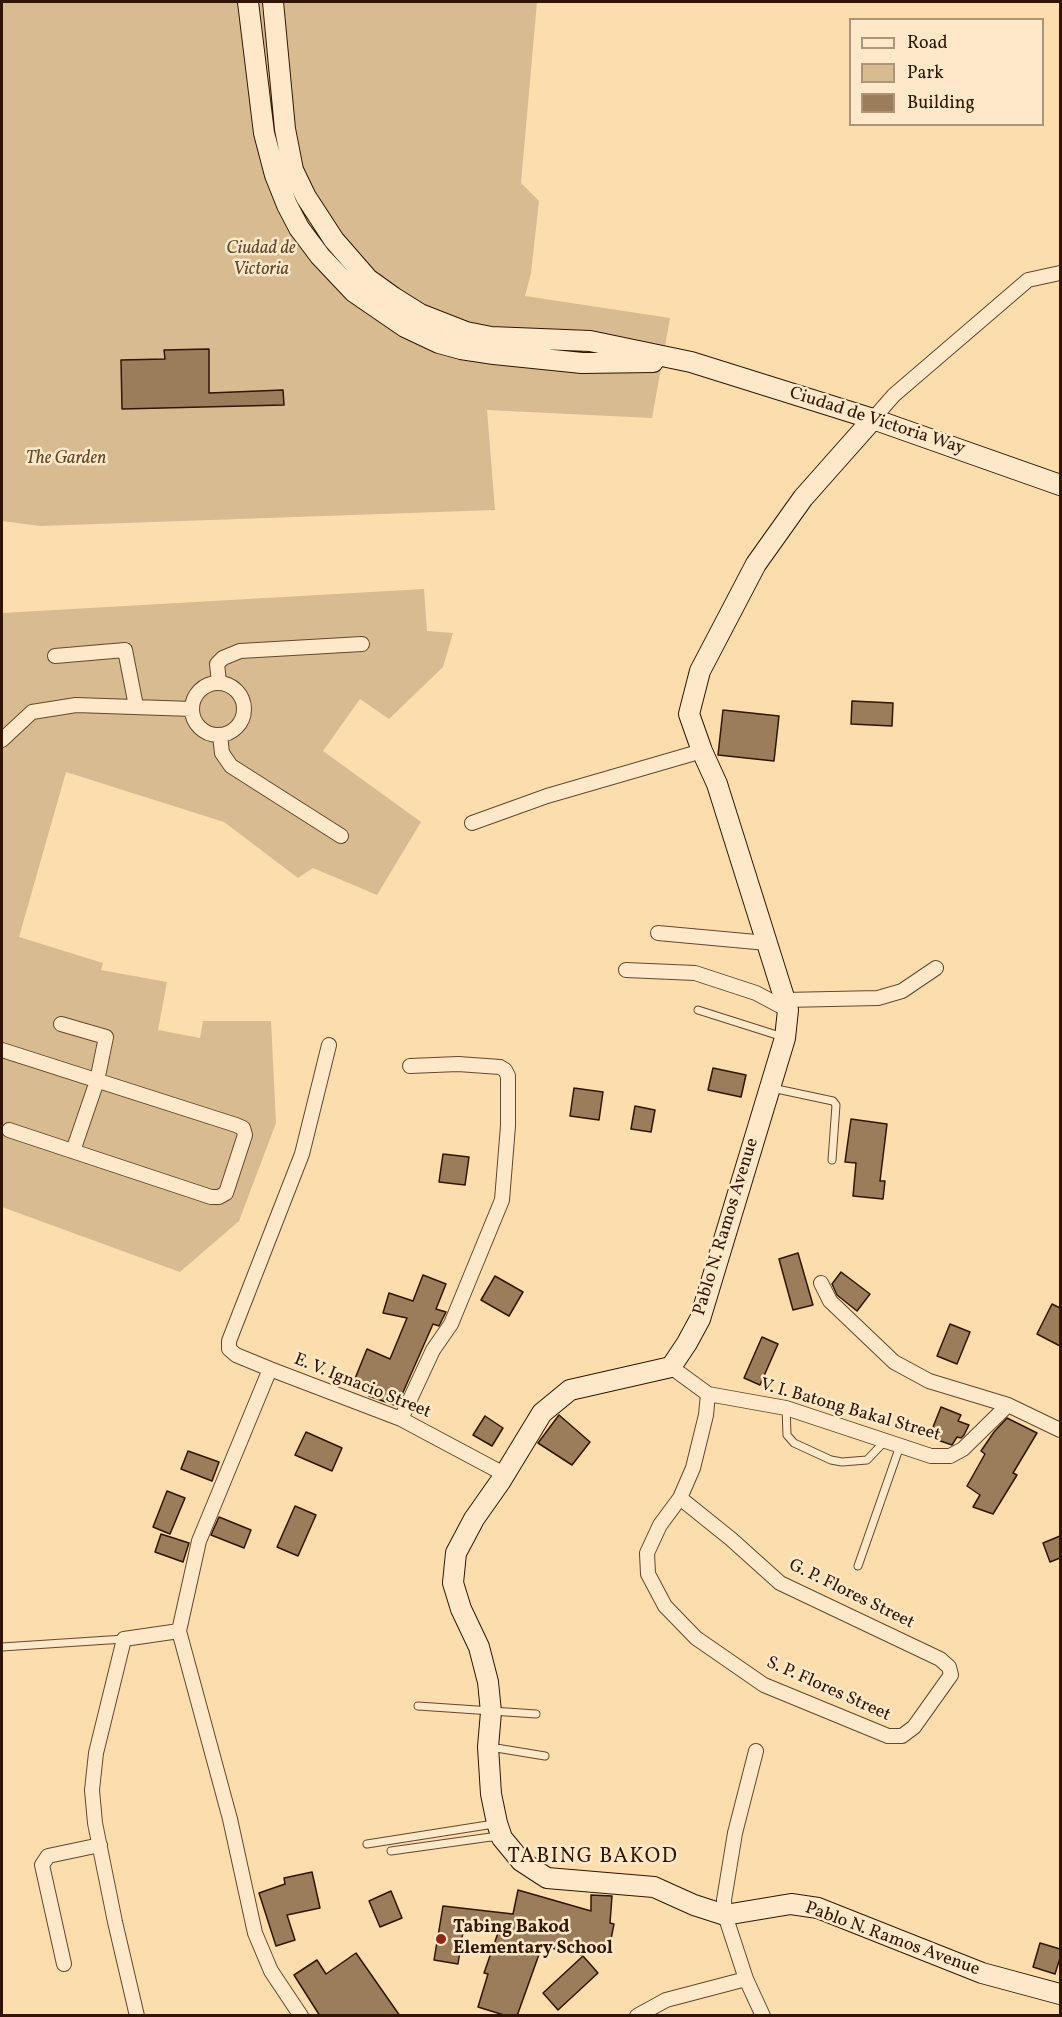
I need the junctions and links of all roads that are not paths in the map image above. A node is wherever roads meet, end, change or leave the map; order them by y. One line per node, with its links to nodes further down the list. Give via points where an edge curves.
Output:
1 (248, 2): 4 (street, Ciudad de Victoria Way, via 264,134 275,175 299,228 320,256)
2 (273, 2): 4 (street, Ciudad de Victoria Way, via 285,129 293,170)
3 (1060, 273): 5 (street, Pablo N. Ramos Avenue, via 1028,280 894,395)
4 (361, 285): 5 (street, Ciudad de Victoria Way, via 405,327 461,349 582,363 692,362)
5 (873, 418): 6 (street, Ciudad de Victoria Way); 14 (street, Pablo N. Ramos Avenue, via 803,498 756,564 700,671 689,714)
6 (1060, 484)
7 (362, 644): 9 (street, via 240,651 217,664)
8 (55, 656): 10 (street, via 125,650)
9 (219, 682): 11 (street, via 203,687); 12 (street, via 234,688 245,709 238,726)
10 (136, 706): 11 (street); 13 (street, via 76,705 32,712)
11 (192, 709): 12 (street, via 198,726)
12 (220, 735): 16 (street, via 222,753 231,766)
13 (2, 740)
14 (702, 750): 15 (street, via 547,796); 18 (street, Pablo N. Ramos Avenue, via 717,784)
15 (472, 823)
16 (341, 836)
17 (658, 933): 18 (street)
18 (767, 943): 21 (street, Pablo N. Ramos Avenue)
19 (936, 968): 21 (street, via 902,991 879,999)
20 (626, 970): 21 (street, via 695,973)
21 (786, 1005): 24 (street, Pablo N. Ramos Avenue)
22 (698, 1010): 24 (lane)
23 (61, 1024): 28 (street, via 106,1037)
24 (785, 1038): 29 (street, Pablo N. Ramos Avenue)
25 (328, 1045): 35 (street, E. V. Ignacio Street, via 302,1154 229,1341 229,1349 236,1355)
26 (2, 1050): 28 (street)
27 (410, 1066): 39 (street, via 500,1066 508,1076 508,1126 502,1200 451,1324 433,1350)
28 (97, 1080): 31 (street); 31 (street, via 243,1128 245,1135 226,1193 212,1197)
29 (770, 1088): 32 (lane, via 833,1101 836,1105); 34 (street, Pablo N. Ramos Avenue, via 700,1318)
30 (9, 1130): 31 (street)
31 (73, 1151)
32 (832, 1160)
33 (821, 1283): 37 (street, via 830,1301 894,1362 940,1385)
34 (670, 1367): 36 (street, V. I. Batong Bakal Street); 43 (street, Pablo N. Ramos Avenue, via 570,1390 542,1413)
35 (270, 1369): 39 (street, E. V. Ignacio Street); 46 (street, via 199,1541)
36 (708, 1394): 38 (street, V. I. Batong Bakal Street); 44 (street, S. P. Flores Street, via 693,1468)
37 (1008, 1405): 40 (street); 42 (street, V. I. Batong Bakal Street, via 963,1449 950,1456 931,1456)
38 (786, 1408): 41 (street, V. I. Batong Bakal Street); 41 (lane, via 787,1435 794,1443 831,1460 867,1460)
39 (401, 1419): 43 (street, E. V. Ignacio Street)
40 (1060, 1430)
41 (886, 1440): 42 (street, V. I. Batong Bakal Street)
42 (900, 1446): 45 (lane)
43 (504, 1474): 51 (street, Pablo N. Ramos Avenue, via 456,1553 453,1583 479,1647)
44 (680, 1498): 49 (street, G. P. Flores Street, via 780,1583 940,1659); 49 (street, S. P. Flores Street, via 660,1525 647,1553 648,1574 665,1606 696,1638 764,1685 888,1736 902,1736 914,1727)
45 (858, 1566)
46 (179, 1631): 47 (street); 65 (street, via 230,1819 255,1933 271,1971)
47 (124, 1639): 48 (lane); 58 (street, via 96,1753 92,1790)
48 (2, 1647)
49 (951, 1675)
50 (418, 1706): 51 (lane)
51 (491, 1712): 52 (lane); 53 (street, Pablo N. Ramos Avenue)
52 (536, 1714)
53 (488, 1747): 55 (lane); 56 (street, Pablo N. Ramos Avenue, via 491,1794)
54 (756, 1750): 60 (street, via 735,1833)
55 (545, 1756)
56 (499, 1831): 57 (lane); 59 (lane, via 491,1838); 60 (street, Pablo N. Ramos Avenue, via 521,1861 547,1878 654,1887)
57 (367, 1844)
58 (100, 1845): 61 (street, via 48,1856 42,1865); 64 (street)
59 (391, 1851)
60 (725, 1915): 62 (street); 63 (street, Pablo N. Ramos Avenue, via 791,1904 818,1908 982,1973)
61 (64, 1964)
62 (746, 1979): 66 (street, via 666,2000); 67 (street)
63 (1060, 1994)
64 (137, 2016)
65 (301, 2016)
66 (637, 2016)
67 (763, 2016)

